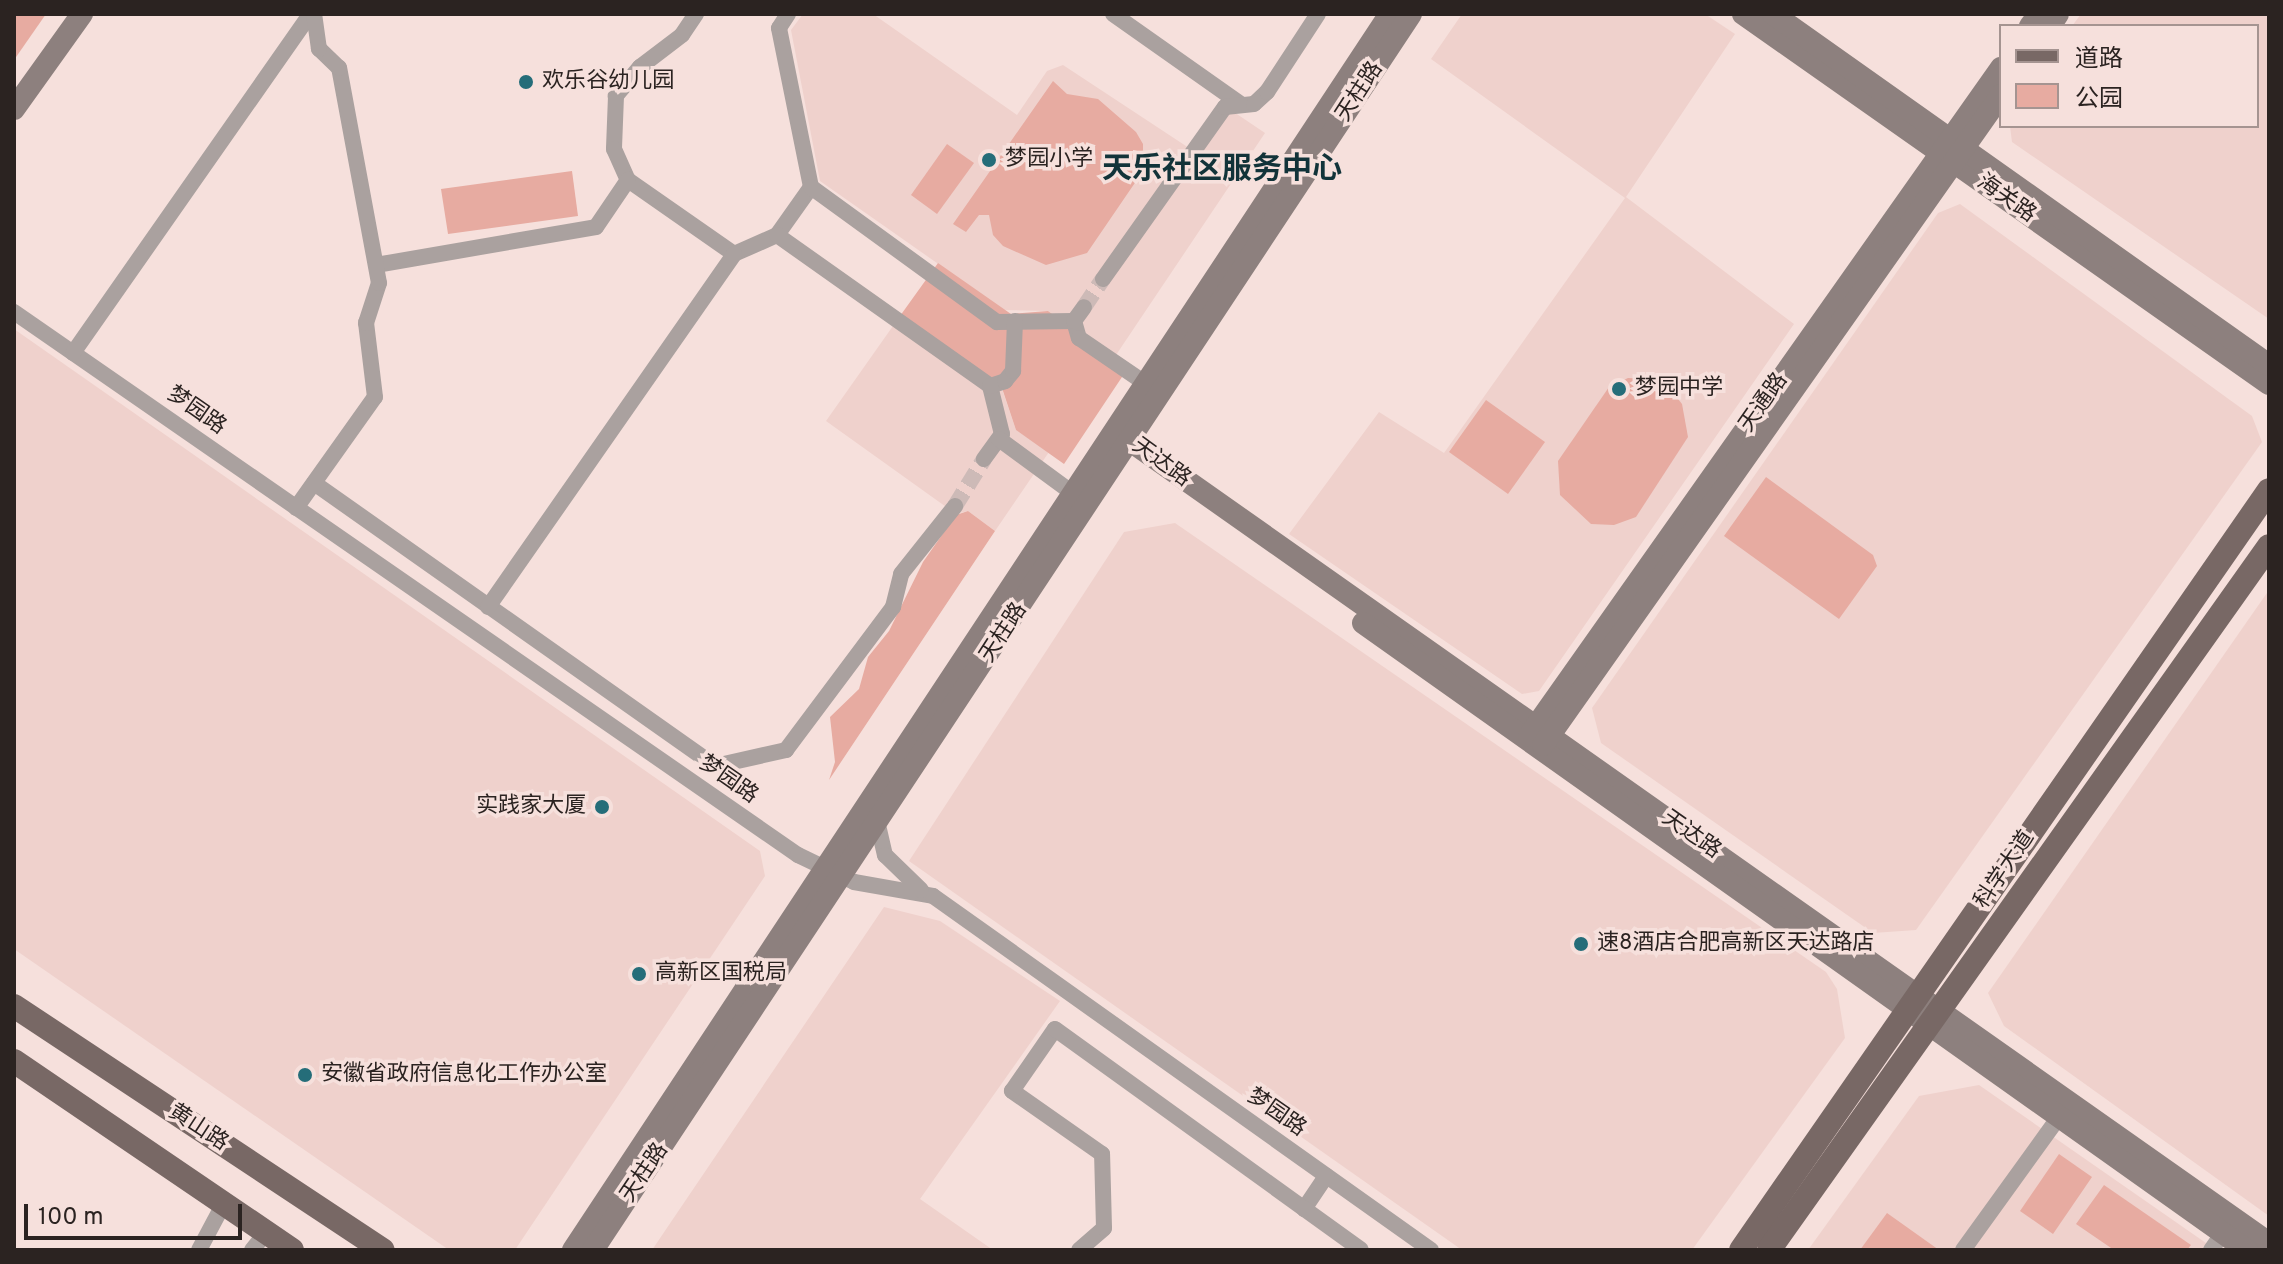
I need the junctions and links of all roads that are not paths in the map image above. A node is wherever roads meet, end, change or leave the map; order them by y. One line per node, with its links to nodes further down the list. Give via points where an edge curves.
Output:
1 (71, 14): 13 (street)
2 (82, 14): 16 (street)
3 (312, 14): 22 (street, via 319,49 339,68); 26 (street)
4 (696, 14): 18 (street, via 682,35 640,67 616,96 614,149)
5 (788, 14): 19 (street, via 779,28)
6 (1113, 14): 15 (street)
7 (1318, 14): 15 (street, via 1267,92 1254,104)
8 (1390, 14): 30 (street, 天柱路)
9 (1411, 14): 30 (street, 天柱路)
10 (1743, 14): 17 (street, 海关路)
11 (1773, 14): 17 (street, 海关路)
12 (1999, 71): 17 (street, 天通路)
13 (14, 95)
14 (1999, 97): 17 (street, 天通路)
15 (1242, 105): 23 (street, via 1225,107)
16 (14, 109)
17 (1952, 151): 27 (street, 海关路); 28 (street, 海关路); 42 (street, 天通路)
18 (628, 180): 21 (street); 22 (street, via 596,227)
19 (811, 187): 20 (street); 25 (street, via 997,322)
20 (777, 235): 21 (street); 29 (street)
21 (734, 254): 41 (street)
22 (376, 265): 34 (street, via 379,283 366,323 375,397)
23 (1103, 279)
24 (14, 312): 26 (street, 梦园路)
25 (1015, 321): 29 (street, via 1013,371 1005,381); 30 (street, via 1079,314 1079,338)
26 (73, 353): 39 (street, 梦园路)
27 (2269, 365)
28 (2269, 384)
29 (990, 386): 31 (street)
30 (1151, 388): 32 (street, 天柱路)
31 (999, 439): 33 (street); 36 (street)
32 (1117, 441): 36 (street, 天柱路); 37 (street, 天柱路); 42 (street, 天达路)
33 (984, 459)
34 (314, 483): 39 (street); 41 (street)
35 (2269, 490): 47 (main road, 科学大道)
36 (1070, 491): 37 (street); 44 (street, 天柱路)
37 (1088, 505): 43 (street, 天柱路)
38 (955, 506): 41 (street, via 901,574 893,607 786,750 715,766)
39 (296, 508): 44 (street, 梦园路)
40 (2269, 546): 47 (main road, 科学大道)
41 (488, 607)
42 (1538, 737): 47 (street, 天达路)
43 (878, 825): 44 (street, 天柱路); 45 (street, via 885,855)
44 (834, 874): 45 (street, 梦园路); 59 (street, 天柱路); 60 (street, 天柱路)
45 (922, 891): 50 (street, 梦园路)
46 (14, 1006): 58 (main road, 黄山路)
47 (1923, 1010): 49 (street, 天达路); 55 (street, 天达路); 64 (main road, 科学大道); 65 (main road, 科学大道)
48 (14, 1061): 51 (main road)
49 (2059, 1117): 53 (street, 天达路); 66 (street)
50 (1326, 1176): 52 (street); 63 (street, 梦园路)
51 (224, 1203): 54 (main road); 56 (street)
52 (1304, 1209): 61 (street, via 1055,1029 1012,1091 1102,1154 1104,1228); 62 (street)
53 (2217, 1241): 67 (street, 天达路)
54 (259, 1242): 57 (main road)
55 (2269, 1243)
56 (199, 1250)
57 (292, 1250)
58 (383, 1250)
59 (573, 1250)
60 (593, 1250)
61 (1079, 1250)
62 (1361, 1250)
63 (1431, 1250)
64 (1741, 1250)
65 (1769, 1250)
66 (1963, 1250)
67 (2247, 1250)

